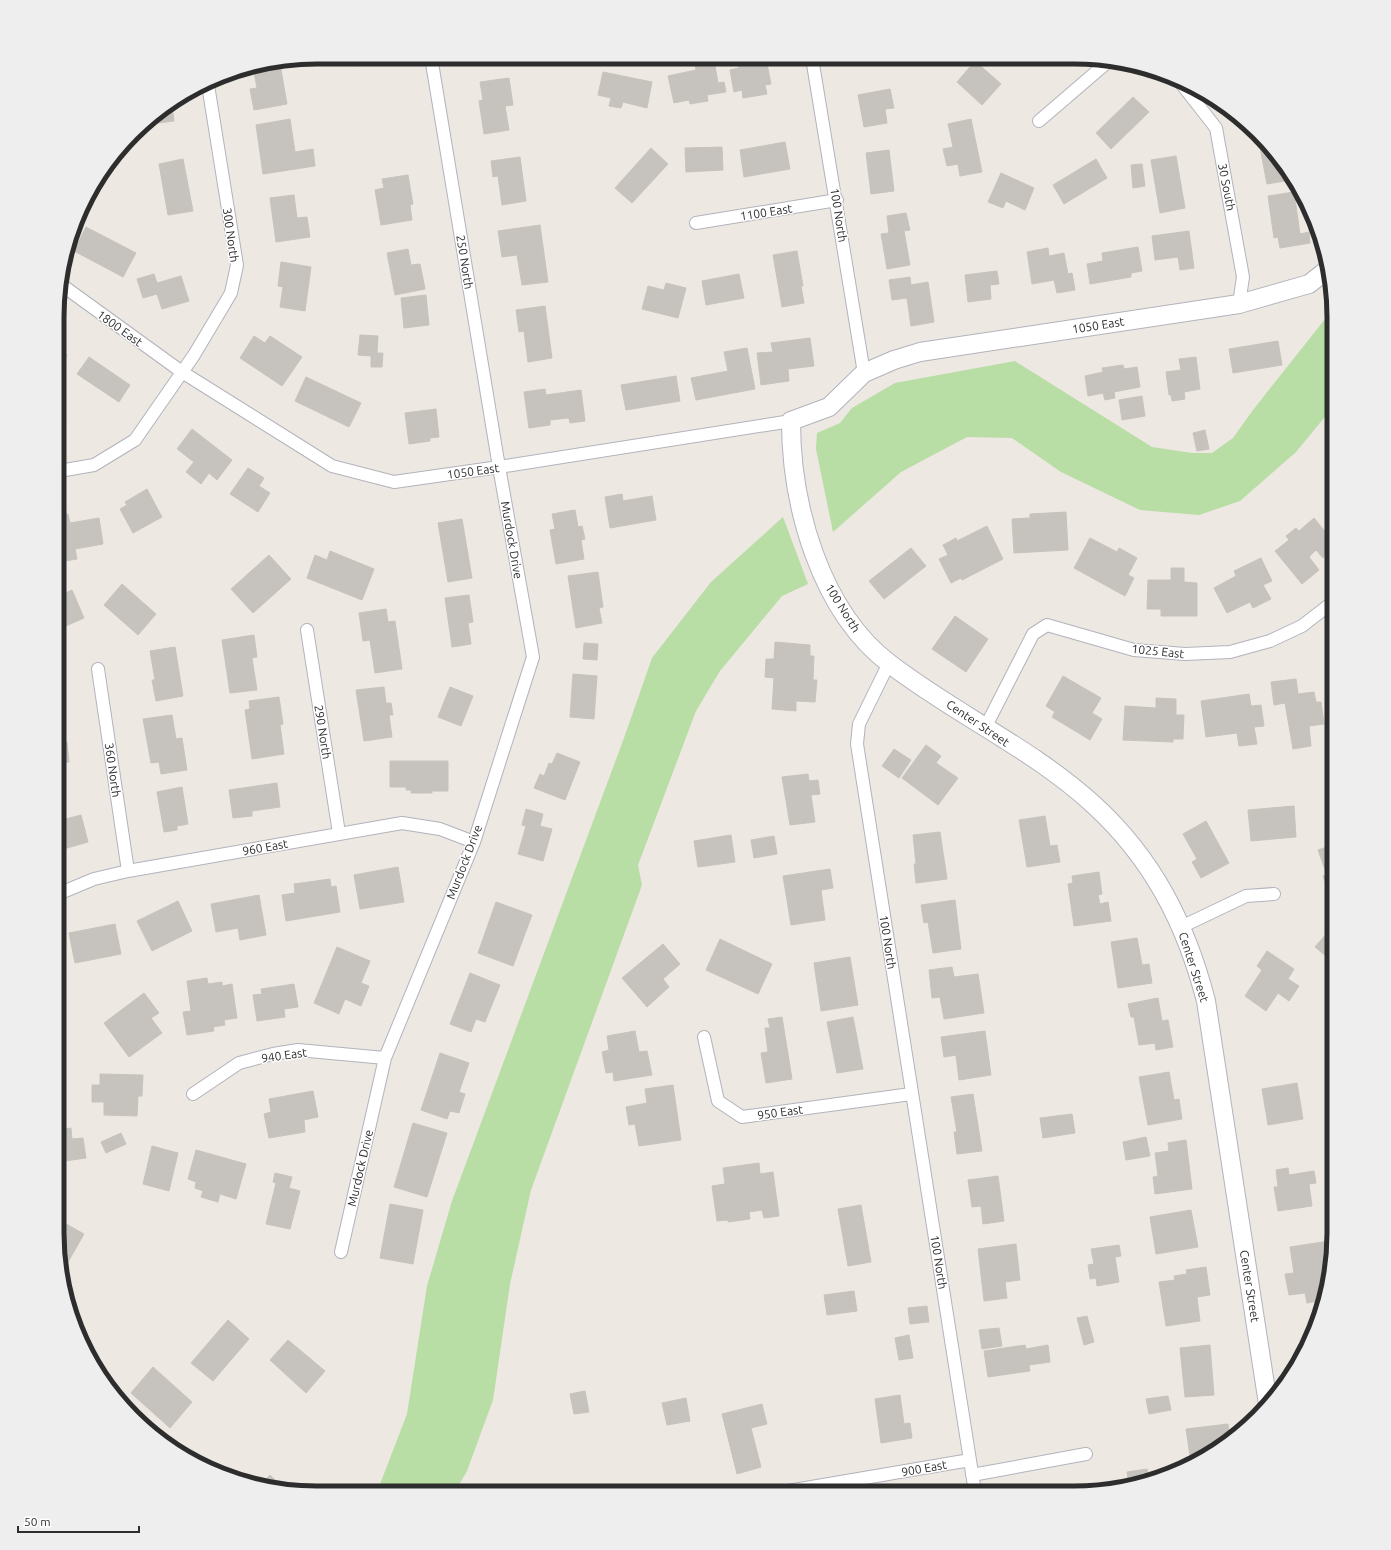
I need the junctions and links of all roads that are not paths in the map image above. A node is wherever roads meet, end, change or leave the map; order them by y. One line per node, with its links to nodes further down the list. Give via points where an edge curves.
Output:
1 (432, 64): 15 (street, 250 North)
2 (813, 64): 7 (street, 100 North)
3 (1103, 66): 6 (street)
4 (208, 88): 12 (street, 300 North, via 237,264 231,293)
5 (1186, 90): 11 (street, 30 South, via 1216,128 1243,277)
6 (1039, 121)
7 (837, 200): 8 (street, 1100 East); 13 (street, 100 North)
8 (696, 223)
9 (1323, 274): 11 (street, 1050 East, via 1309,284)
10 (66, 289): 12 (street, 1800 East)
11 (1239, 304): 13 (street, 1050 East, via 920,352)
12 (182, 372): 15 (street, 1050 East, via 332,466 394,482); 16 (street, 300 North, via 134,440 94,465)
13 (864, 373): 14 (street, via 829,407)
14 (791, 421): 15 (street, 1050 East); 19 (street, 100 North, via 791,446 803,519 822,574 860,636)
15 (498, 467): 23 (street, Murdock Drive, via 533,657)
16 (64, 470)
17 (1327, 607): 21 (street, 1025 East, via 1302,626 1270,640 1230,652 1185,654 1134,650 1047,625 1033,634)
18 (307, 630): 22 (street, 290 North)
19 (889, 663): 21 (street, Center Street); 31 (street, 100 North, via 859,724 857,744)
20 (98, 669): 24 (street, 360 North)
21 (985, 728): 27 (street, Center Street, via 1053,772 1093,805 1118,830 1153,873)
22 (339, 833): 23 (street, 960 East, via 402,823 440,829); 24 (street, 960 East)
23 (474, 842): 29 (street, Murdock Drive)
24 (128, 871): 25 (street, 960 East, via 94,878)
25 (64, 891)
26 (1274, 894): 27 (street, via 1246,896)
27 (1180, 926): 33 (street, Center Street, via 1199,974 1206,1001)
28 (704, 1037): 31 (street, 950 East, via 718,1101 742,1117)
29 (386, 1058): 30 (street, 940 East, via 298,1050 273,1054 239,1063); 32 (street, Murdock Drive)
30 (193, 1094)
31 (911, 1094): 35 (street, 100 North)
32 (341, 1252)
33 (1267, 1397)
34 (1086, 1454): 36 (street)
35 (970, 1460): 36 (street, 100 North); 37 (street, 900 East)
36 (972, 1474): 38 (street, 100 North)
37 (817, 1486)
38 (974, 1486)

